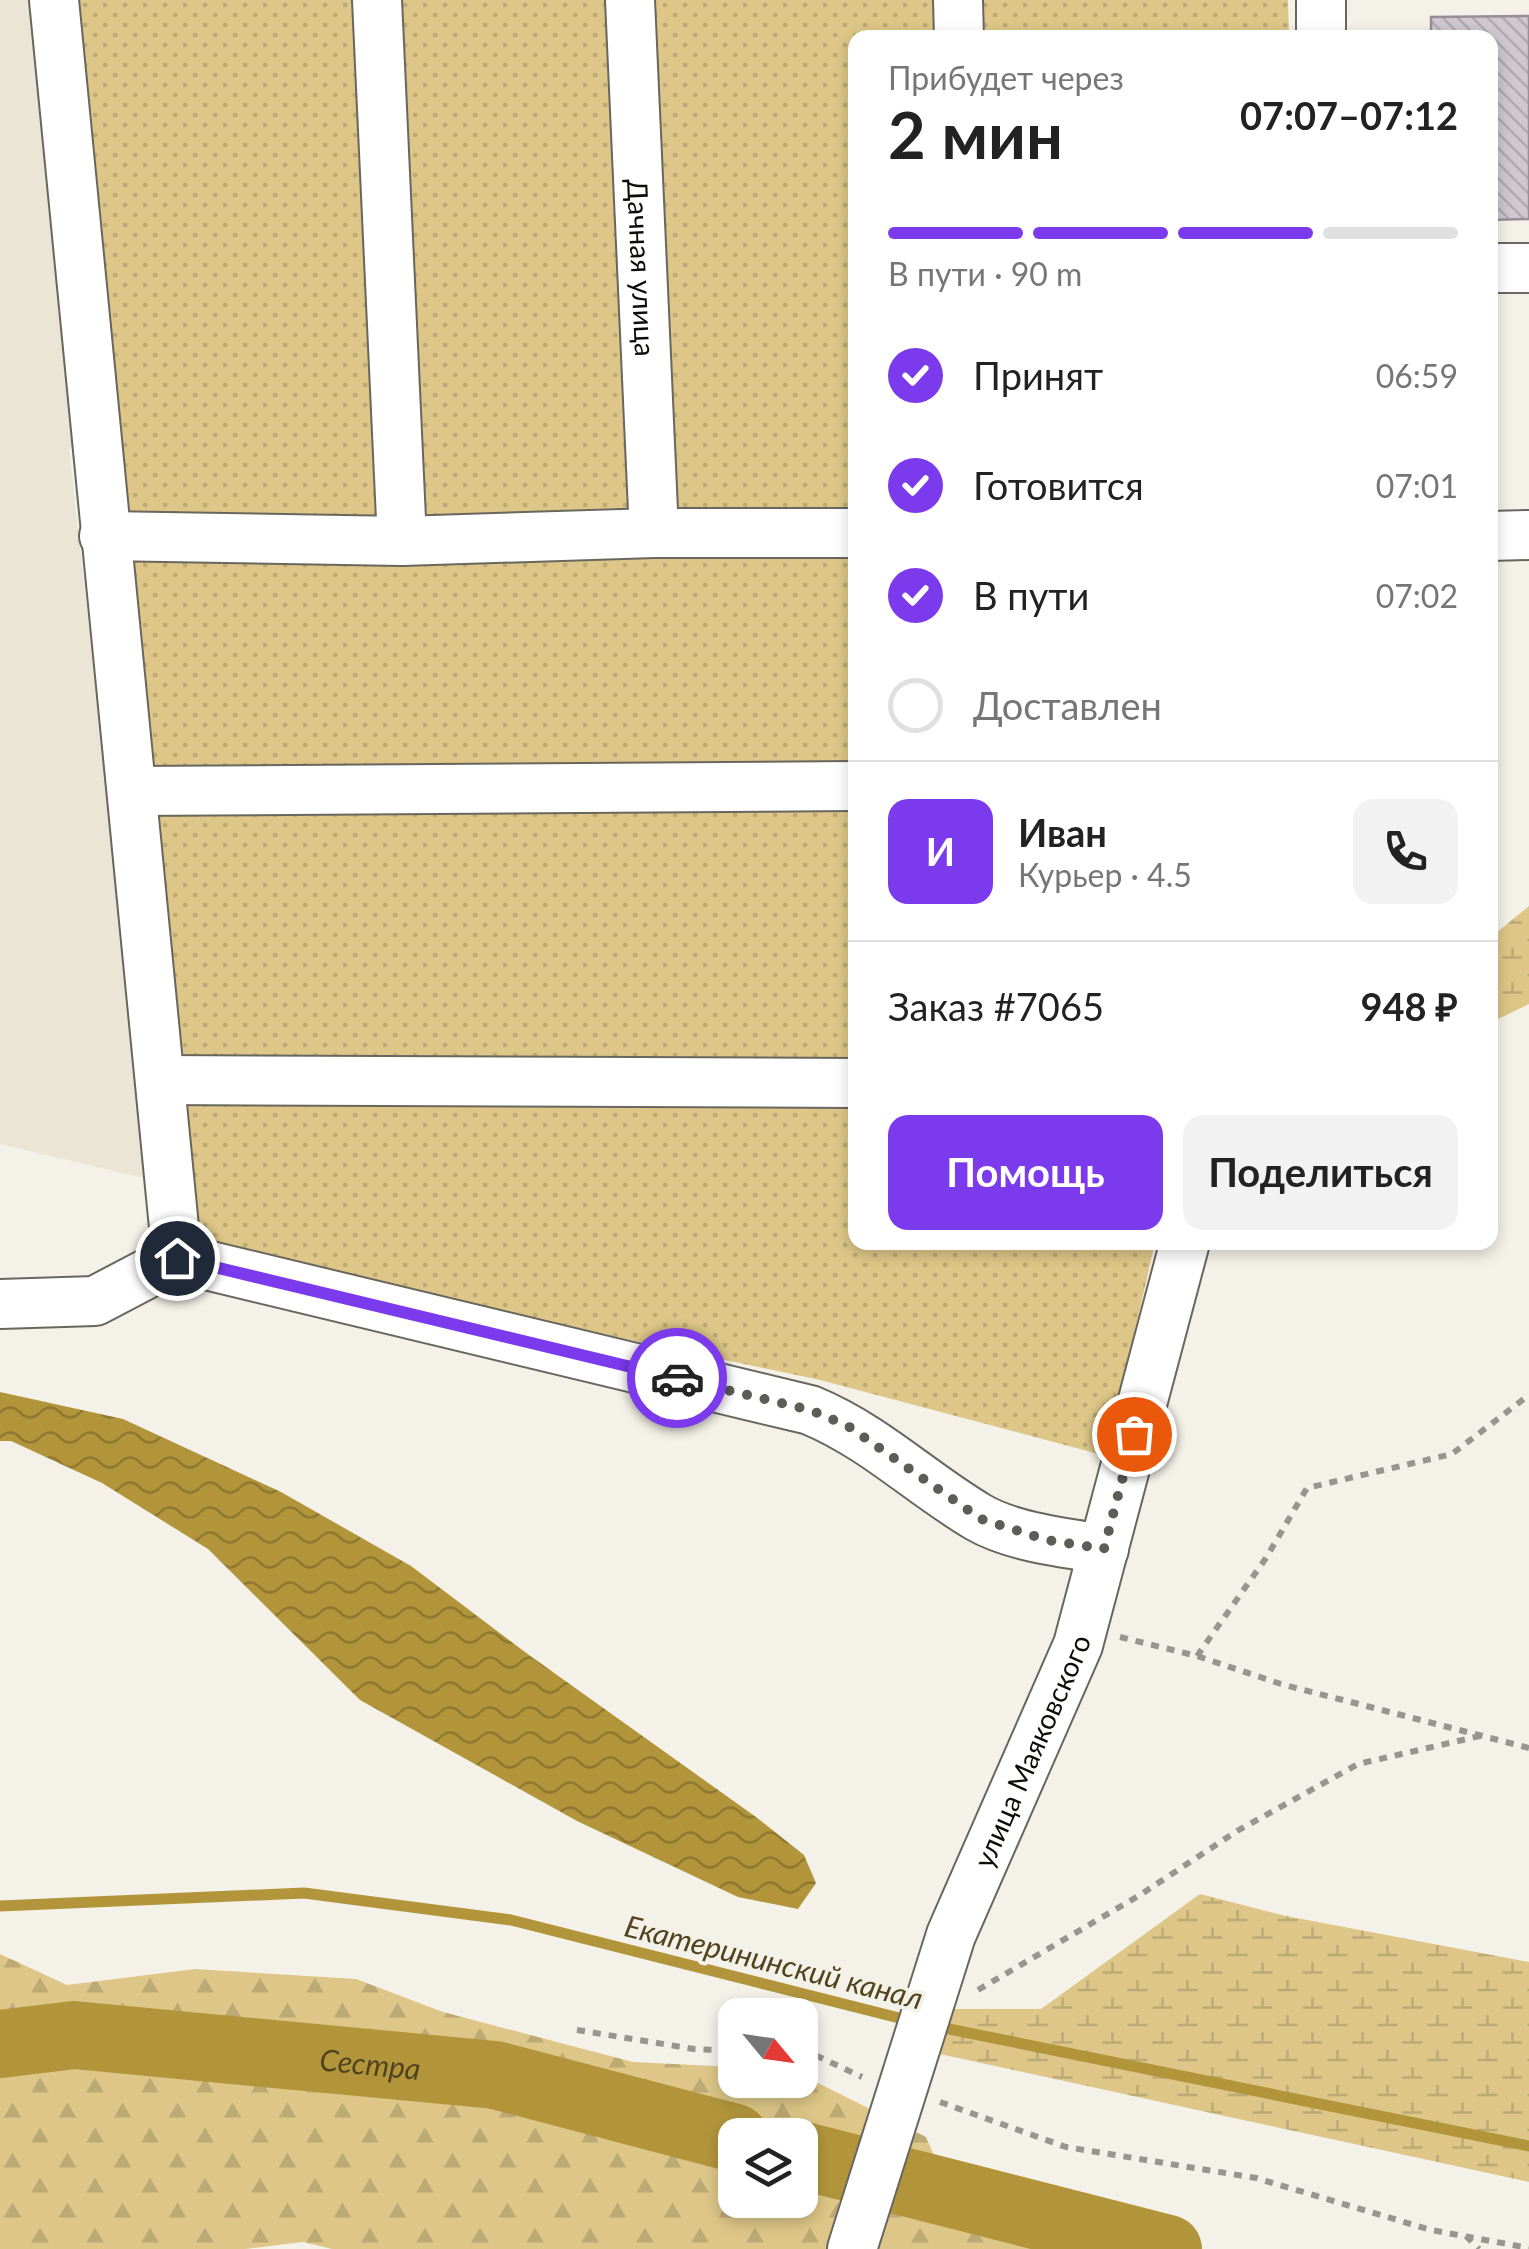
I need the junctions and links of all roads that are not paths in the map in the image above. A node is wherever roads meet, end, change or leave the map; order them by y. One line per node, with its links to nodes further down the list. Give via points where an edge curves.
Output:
1 (54, 0): 13 (street)
2 (376, 0): 15 (street)
3 (630, 0): 10 (street, Дачная улица)
4 (958, 0): 6 (street)
5 (1320, 0): 7 (street)
6 (959, 30)
7 (1320, 30)
8 (1498, 268): 9 (street)
9 (1529, 268)
10 (654, 533): 11 (street); 15 (street)
11 (848, 533)
12 (1529, 535): 14 (street)
13 (104, 536): 15 (street); 17 (street)
14 (1498, 536)
15 (402, 540)
16 (848, 786): 17 (street)
17 (134, 792): 18 (street)
18 (160, 1080): 19 (street); 21 (street)
19 (848, 1083)
20 (1183, 1250): 23 (street, улица Маяковского)
21 (177, 1258): 22 (street, via 96,1301); 23 (street, via 810,1410 848,1426 981,1519)
22 (0, 1304)
23 (1104, 1549): 24 (street, улица Маяковского, via 1084,1628 951,1934)
24 (852, 2249)

